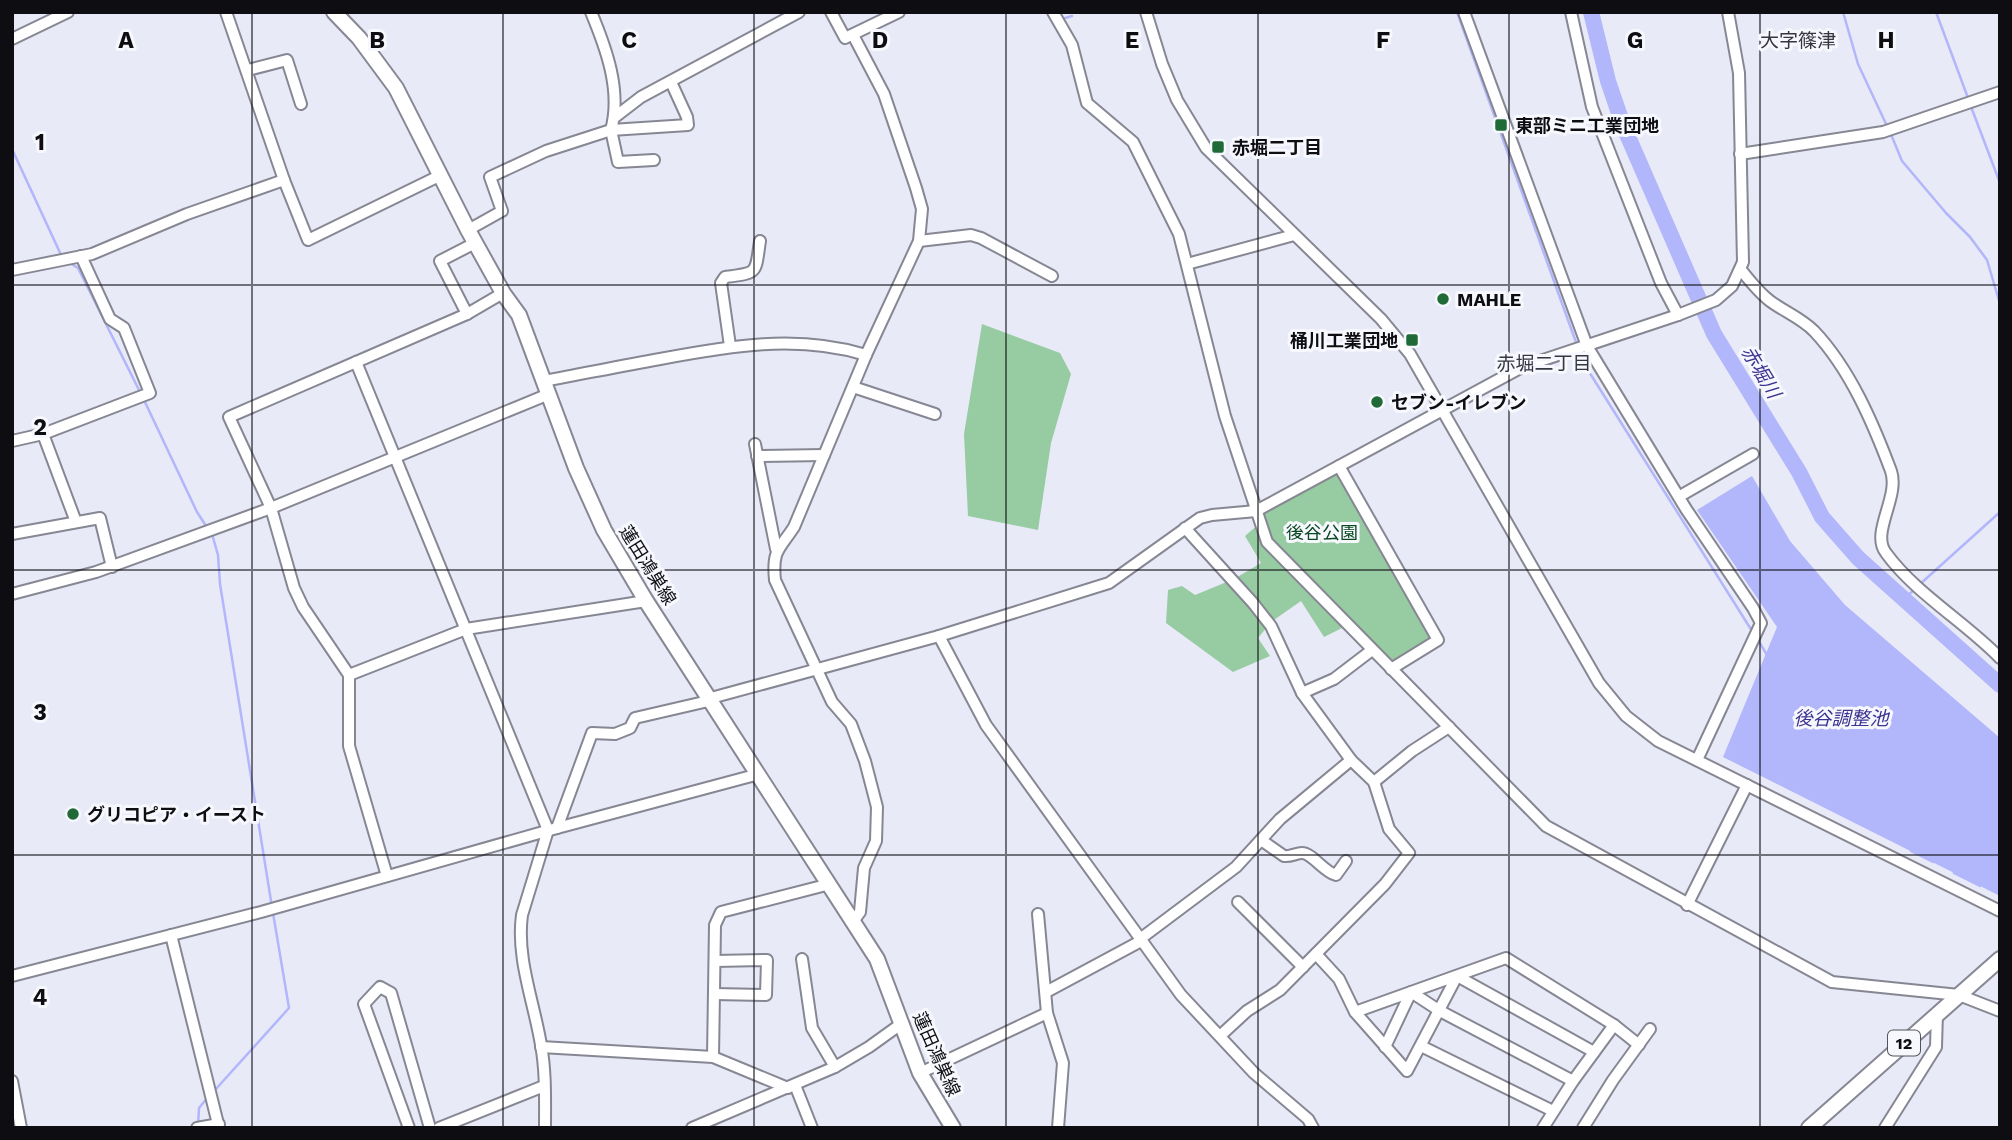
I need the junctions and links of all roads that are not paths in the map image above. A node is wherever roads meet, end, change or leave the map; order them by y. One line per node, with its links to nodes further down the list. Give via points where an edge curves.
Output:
1 (68, 12): 15 (street)
2 (226, 12): 16 (street)
3 (334, 12): 24 (main road, 蓮田鴻巣線, via 396,88)
4 (591, 12): 20 (street, via 608,56)
5 (799, 12): 13 (street)
6 (831, 12): 14 (street, via 845,38)
7 (899, 12): 14 (street)
8 (1053, 12): 31 (street, via 1072,45 1087,103 1133,142 1179,234)
9 (1146, 12): 26 (street, via 1161,64 1206,148)
10 (1464, 12): 39 (street)
11 (1572, 12): 37 (street, via 1592,107)
12 (1728, 12): 22 (street, via 1739,73)
13 (778, 17): 17 (street)
14 (853, 35): 29 (street, via 884,94 916,188 922,209)
15 (12, 38)
16 (248, 70): 19 (street, via 287,60); 25 (street)
17 (671, 82): 20 (street); 21 (street, via 688,125)
18 (2000, 92): 22 (street, via 1883,132)
19 (301, 104)
20 (615, 117): 21 (street)
21 (611, 130): 23 (street, via 618,162); 27 (street, via 546,151 489,177 502,211)
22 (1741, 154): 33 (street)
23 (654, 160)
24 (439, 176): 25 (street, via 308,240); 27 (main road, 蓮田鴻巣線)
25 (284, 180): 30 (street)
26 (1294, 234): 31 (street); 44 (street, via 1399,339)
27 (471, 237): 35 (main road, 蓮田鴻巣線); 36 (street, via 440,261)
28 (760, 241): 38 (street, via 755,270 725,277 721,283)
29 (919, 241): 34 (street, via 971,235); 40 (street)
30 (81, 256): 32 (street); 46 (street, via 110,319 124,328 150,393)
31 (1187, 264): 56 (street, via 1225,416)
32 (12, 270)
33 (1741, 270): 37 (street, via 1716,300); 67 (street, via 1769,300 1815,332 1865,409 1893,476 1881,545 1886,553)
34 (1052, 276)
35 (503, 293): 36 (street); 42 (main road, 蓮田鴻巣線, via 519,315)
36 (467, 314): 41 (street)
37 (1678, 315): 39 (street)
38 (730, 346): 40 (street, via 838,346); 42 (street)
39 (1587, 346): 44 (street, via 1522,367); 54 (street)
40 (866, 355): 43 (street)
41 (356, 362): 52 (street); 55 (street, via 229,417)
42 (546, 387): 52 (street); 63 (main road, 蓮田鴻巣線, via 590,502)
43 (853, 387): 45 (street); 50 (street)
44 (1444, 410): 53 (street); 75 (street, via 1613,703 1658,741)
45 (935, 414)
46 (43, 435): 47 (street); 57 (street)
47 (12, 441)
48 (755, 443): 51 (street)
49 (1753, 454): 54 (street)
50 (824, 455): 51 (street); 60 (street, via 794,527)
51 (757, 456): 60 (street)
52 (394, 457): 55 (street); 64 (street)
53 (1339, 466): 56 (street); 69 (street, via 1437,640)
54 (1680, 496): 75 (street, via 1761,623)
55 (271, 508): 61 (street); 70 (street, via 303,607)
56 (1255, 511): 58 (street, via 1212,514); 66 (street, via 1266,542)
57 (76, 522): 59 (street); 61 (street, via 100,518)
58 (1185, 528): 65 (street, via 1109,583); 71 (street, via 1270,626)
59 (12, 534)
60 (776, 549): 68 (street, via 775,580)
61 (112, 567): 62 (street)
62 (12, 594)
63 (646, 601): 64 (street); 72 (main road, 蓮田鴻巣線)
64 (466, 629): 70 (street); 79 (street)
65 (939, 636): 68 (street); 90 (street, via 986,725)
66 (1372, 650): 69 (street); 71 (street, via 1334,679)
67 (2000, 658)
68 (815, 669): 72 (street); 88 (street, via 832,702 851,724 877,807 876,841 864,868 860,912)
69 (1391, 669): 73 (street)
70 (349, 675): 82 (street, via 349,746)
71 (1302, 693): 74 (street)
72 (711, 698): 76 (main road, 蓮田鴻巣線); 79 (street, via 635,718 630,729 615,734 592,733)
73 (1449, 727): 77 (street); 85 (street, via 1546,826)
74 (1351, 760): 77 (street); 80 (street)
75 (1697, 760): 78 (street)
76 (760, 774): 79 (street); 83 (main road, 蓮田鴻巣線)
77 (1374, 782): 91 (street, via 1389,829 1409,853)
78 (1747, 785): 85 (street); 86 (street)
79 (553, 829): 82 (street); 113 (street, via 520,929)
80 (1261, 840): 81 (street, via 1284,856 1307,854 1331,874 1340,872); 90 (street, via 1236,867)
81 (1346, 861)
82 (387, 876): 89 (street)
83 (830, 884): 88 (main road, 蓮田鴻巣線); 94 (street, via 721,912 715,925)
84 (1238, 902): 95 (street)
85 (1687, 905): 101 (street, via 1832,982)
86 (2000, 911)
87 (1038, 914): 98 (street)
88 (852, 923): 107 (main road, 蓮田鴻巣線, via 877,959)
89 (171, 935): 96 (street); 124 (street)
90 (1141, 940): 98 (street); 110 (street, via 1181,995)
91 (1316, 954): 95 (street); 104 (street, via 1339,979)
92 (802, 959): 117 (street, via 812,1028)
93 (2000, 959): 101 (main road, 12)
94 (715, 961): 100 (street); 100 (street, via 767,960 766,996)
95 (1303, 967): 110 (street)
96 (12, 976)
97 (1457, 976): 99 (street); 102 (street); 108 (street, via 1506,958); 115 (street)
98 (1046, 992): 105 (street)
99 (1411, 992): 102 (street); 104 (street); 114 (street)
100 (714, 994): 116 (street)
101 (1959, 995): 103 (street); 106 (main road, 12)
102 (1440, 1011): 112 (street); 120 (street)
103 (2000, 1011)
104 (1355, 1012): 114 (street)
105 (1047, 1013): 118 (street); 134 (street, via 1063,1063)
106 (1937, 1013): 138 (main road, 12); 139 (street, via 1936,1047)
107 (901, 1024): 117 (street); 118 (main road, 蓮田鴻巣線)
108 (1614, 1025): 111 (street); 115 (street)
109 (1650, 1030): 111 (street)
110 (1221, 1035): 135 (street)
111 (1639, 1045): 137 (street)
112 (1421, 1046): 114 (street, via 1407,1071); 123 (street)
113 (541, 1047): 116 (street); 121 (street)
114 (1385, 1047)
115 (1594, 1052): 120 (street)
116 (713, 1057): 122 (street)
117 (835, 1067): 122 (street)
118 (920, 1073): 133 (main road, 蓮田鴻巣線)
119 (12, 1081): 125 (street)
120 (1573, 1081): 123 (street)
121 (544, 1086): 129 (street); 130 (street)
122 (791, 1087): 131 (street); 132 (street)
123 (1553, 1111): 136 (street)
124 (219, 1126): 126 (street)
125 (21, 1128)
126 (197, 1128)
127 (409, 1128): 128 (street, via 364,1003 380,987 391,993)
128 (430, 1128)
129 (439, 1128)
130 (545, 1128)
131 (692, 1128)
132 (812, 1128)
133 (953, 1128)
134 (1058, 1128)
135 (1313, 1128)
136 (1543, 1128)
137 (1583, 1128)
138 (1809, 1128)
139 (1885, 1128)

